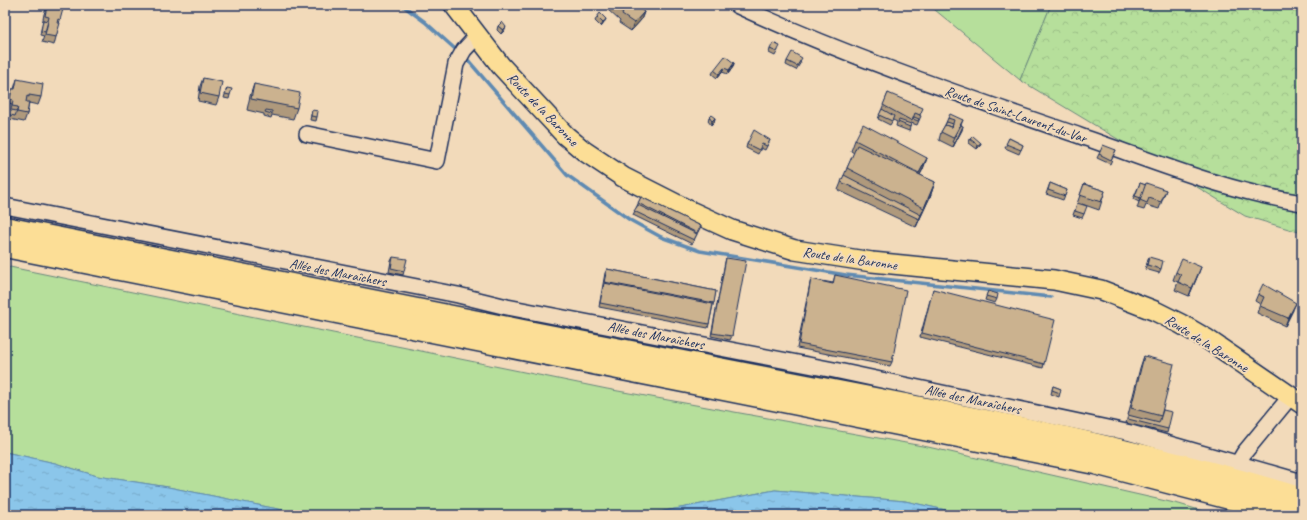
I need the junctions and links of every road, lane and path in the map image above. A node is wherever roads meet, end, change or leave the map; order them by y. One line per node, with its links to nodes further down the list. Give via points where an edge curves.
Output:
1 (454, 5): 3 (main road, Route de la Baronne)
2 (736, 5): 5 (street, Route de Saint-Laurent-du-Var, via 876,65 1006,111 1217,183)
3 (478, 35): 4 (street, via 464,50 456,64 437,161); 9 (main road, Route de la Baronne, via 501,66 543,112 584,151 637,185 732,230 802,251 872,262 1054,280 1101,290 1181,324)
4 (307, 134)
5 (1302, 203)
6 (5, 206): 10 (street, Allée des Maraîchers, via 834,370 1131,433)
7 (5, 228): 12 (highway, via 993,423 1190,468)
8 (5, 246): 13 (highway, via 1064,456)
9 (1296, 400): 10 (street, via 1244,453)
10 (1238, 463): 11 (street, Allée des Maraîchers)
11 (1302, 482)
12 (1302, 499)
13 (1288, 515)

